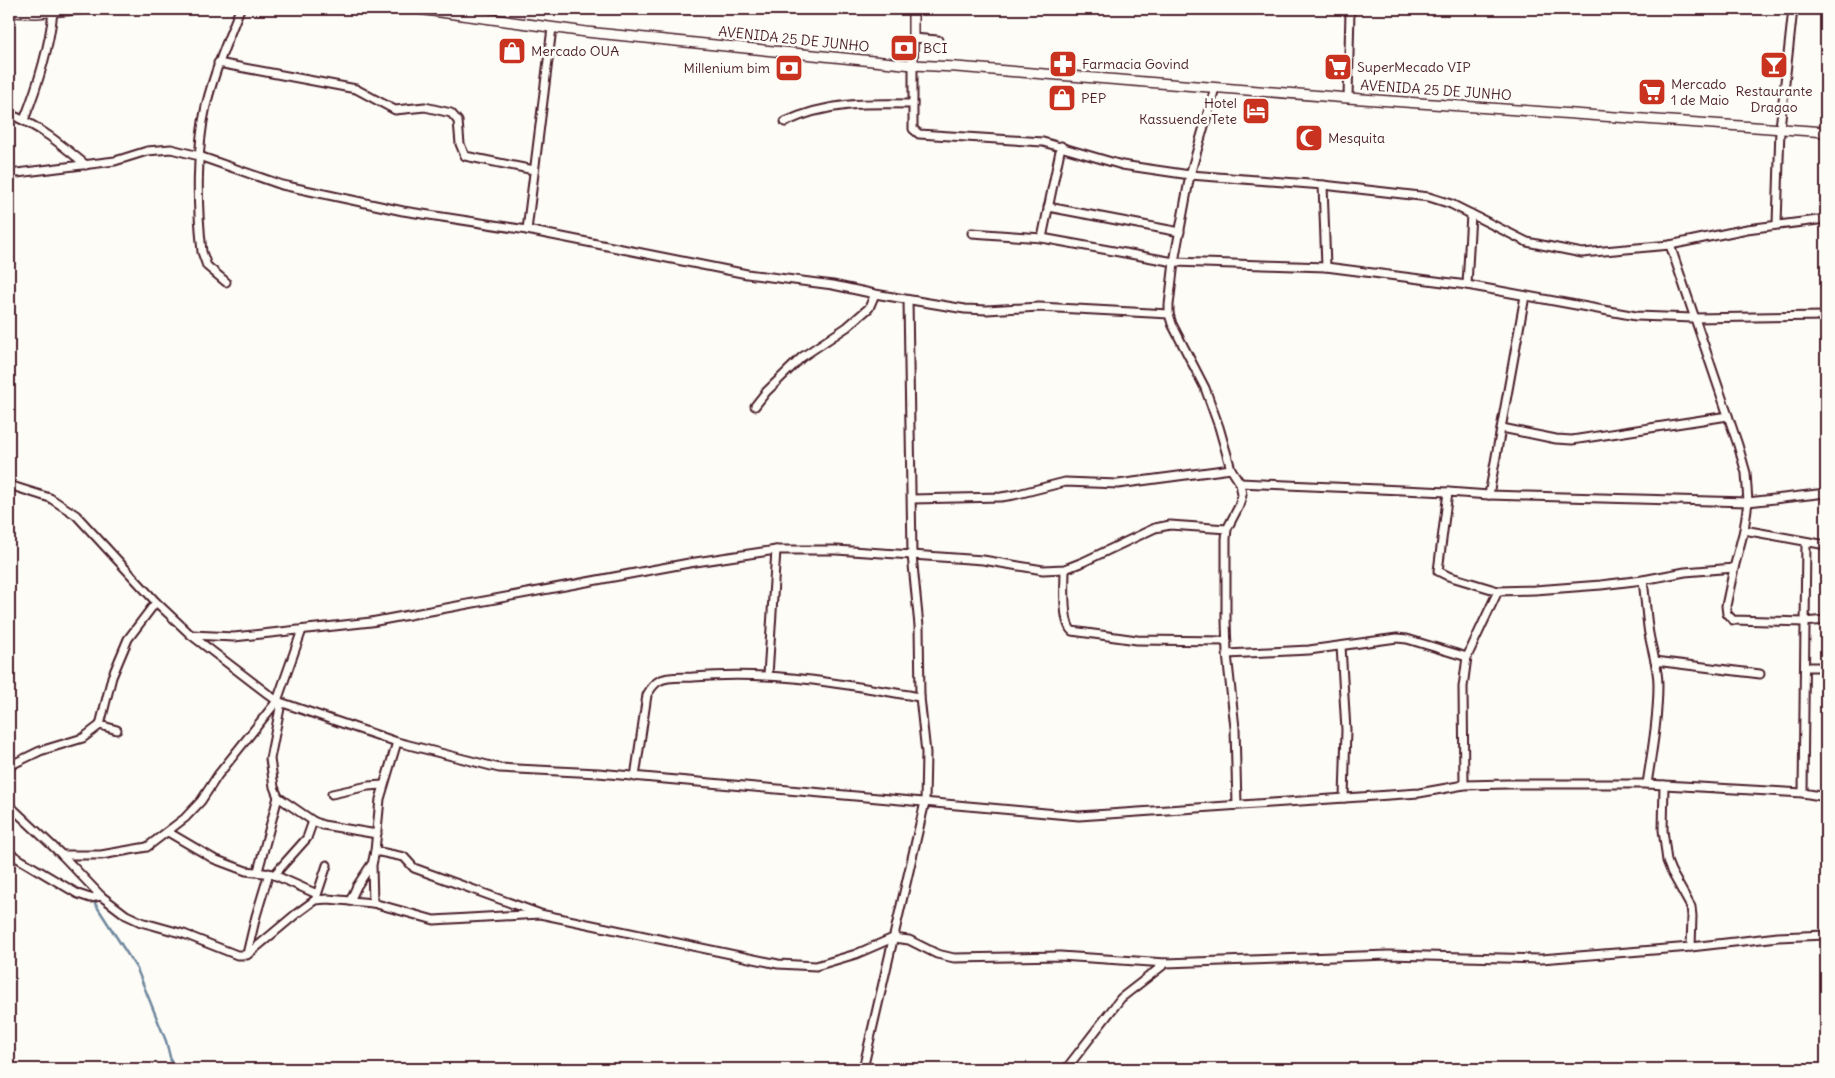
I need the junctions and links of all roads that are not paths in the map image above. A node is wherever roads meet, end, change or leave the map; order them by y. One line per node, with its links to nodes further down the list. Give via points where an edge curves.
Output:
1 (84, 9): 8 (street)
2 (240, 9): 12 (street)
3 (418, 9): 9 (street, AVENIDA 25 DE JUNHO)
4 (913, 9): 10 (street)
5 (1350, 9): 15 (street)
6 (1792, 9): 20 (street)
7 (9, 12): 8 (street)
8 (53, 12): 18 (street, via 45,57)
9 (552, 28): 13 (street, AVENIDA 25 DE JUNHO); 25 (street)
10 (913, 38): 11 (street); 13 (street)
11 (938, 40)
12 (218, 64): 23 (street, via 206,107); 25 (street, via 356,89 395,110 425,108 451,113 458,121 460,144 465,156)
13 (913, 65): 14 (street, AVENIDA 25 DE JUNHO); 16 (street)
14 (1215, 88): 15 (street, AVENIDA 25 DE JUNHO); 27 (street)
15 (1348, 98): 20 (street, AVENIDA 25 DE JUNHO)
16 (913, 104): 19 (street, via 843,105 814,110); 22 (street, via 913,128 919,134 1026,140)
17 (9, 114): 18 (street)
18 (24, 120): 24 (street)
19 (785, 122)
20 (1780, 128): 21 (street, AVENIDA 25 DE JUNHO); 32 (street)
21 (1826, 132)
22 (1061, 146): 27 (street, via 1122,165); 29 (street)
23 (199, 156): 24 (street, via 171,149 158,150 115,162); 33 (street, via 282,185 403,211); 40 (street, via 202,252 207,266)
24 (86, 165): 26 (street)
25 (534, 170): 33 (street)
26 (9, 174)
27 (1190, 175): 28 (street); 34 (street)
28 (1324, 185): 30 (street, via 1429,196); 39 (street)
29 (1048, 207): 34 (street); 36 (street)
30 (1471, 214): 37 (street, via 1526,242 1582,253); 41 (street)
31 (1826, 219): 32 (street)
32 (1777, 224): 37 (street)
33 (527, 230): 42 (street, via 747,274)
34 (1180, 232): 38 (street)
35 (972, 233): 36 (street)
36 (1042, 238): 38 (street)
37 (1670, 245): 47 (street)
38 (1174, 262): 39 (street); 45 (street)
39 (1326, 267): 41 (street)
40 (226, 282)
41 (1466, 285): 43 (street)
42 (875, 294): 44 (street); 48 (street, via 869,308 802,357)
43 (1525, 296): 47 (street, via 1636,316); 50 (street)
44 (908, 300): 45 (street, via 965,309 1040,307); 57 (street)
45 (1169, 314): 51 (street, via 1213,408)
46 (1826, 316): 47 (street)
47 (1694, 318): 49 (street)
48 (755, 406)
49 (1728, 416): 50 (street, via 1572,440); 58 (street, via 1746,473)
50 (1502, 428): 56 (street)
51 (1231, 469): 52 (street); 57 (street, via 1118,484 1065,482 1001,497)
52 (1240, 483): 54 (street); 59 (street, via 1242,495 1239,506)
53 (9, 485): 69 (street, via 50,498 76,515)
54 (1448, 492): 56 (street); 68 (street, via 1438,571)
55 (1826, 494): 58 (street)
56 (1489, 495): 58 (street)
57 (912, 498): 64 (street)
58 (1748, 502): 60 (street)
59 (1227, 529): 66 (street, via 1170,525 1155,528); 74 (street)
60 (1744, 530): 61 (street); 65 (street)
61 (1806, 542): 62 (street); 71 (street)
62 (1826, 544)
63 (776, 550): 64 (street); 72 (street, via 680,564 427,613); 82 (street)
64 (912, 555): 66 (street, via 983,560 1043,570); 83 (street, via 919,626)
65 (1734, 568): 67 (street); 71 (street, via 1726,606 1733,620)
66 (1065, 569): 74 (street, via 1066,616 1072,631 1138,640)
67 (1643, 580): 68 (street); 78 (street)
68 (1498, 591): 77 (street)
69 (156, 602): 73 (street); 85 (street, via 128,639 112,677)
70 (1826, 620): 71 (street)
71 (1804, 622): 79 (street)
72 (302, 630): 73 (street, via 234,637); 84 (street)
73 (191, 635): 84 (street)
74 (1227, 642): 76 (street)
75 (1341, 646): 76 (street); 77 (street, via 1397,638); 98 (street, via 1346,730)
76 (1227, 654): 101 (street, via 1235,728)
77 (1467, 657): 91 (street, via 1463,688)
78 (1655, 661): 81 (street); 90 (street, via 1657,718)
79 (1806, 667): 80 (street); 94 (street)
80 (1826, 667)
81 (1760, 674)
82 (768, 675): 83 (street, via 859,685); 89 (street, via 660,680 647,696)
83 (920, 697): 99 (street, via 926,753)
84 (279, 702): 87 (street); 96 (street, via 270,759); 103 (street, via 218,775 201,801)
85 (100, 725): 86 (street); 88 (street, via 83,738 40,751)
86 (117, 730)
87 (397, 742): 89 (street, via 499,768); 93 (street)
88 (9, 766)
89 (634, 777): 99 (street)
90 (1647, 784): 91 (street); 92 (street)
91 (1464, 785): 98 (street, via 1419,793)
92 (1664, 785): 94 (street); 119 (street, via 1663,830 1667,861 1691,907)
93 (383, 786): 95 (street); 104 (street)
94 (1803, 793): 97 (street)
95 (332, 794)
96 (278, 797): 102 (street); 110 (street)
97 (1826, 797)
98 (1344, 798): 101 (street)
99 (924, 802): 101 (street, via 1079,816); 118 (street)
100 (9, 805): 107 (street)
101 (1236, 805)
102 (313, 821): 104 (street); 111 (street, via 307,838)
103 (168, 832): 107 (street, via 147,847 101,855); 110 (street, via 214,859 246,871)
104 (377, 834): 105 (street)
105 (376, 850): 109 (street); 116 (street, via 404,858 414,868)
106 (9, 853): 112 (street, via 78,894 90,898)
107 (62, 855): 112 (street)
108 (327, 865): 113 (street)
109 (372, 865): 114 (street); 115 (street)
110 (258, 871): 111 (street)
111 (272, 874): 113 (street); 120 (street, via 256,916)
112 (101, 896): 120 (street, via 141,922 238,955)
113 (316, 897): 114 (street); 120 (street)
114 (350, 902): 115 (street)
115 (373, 903): 116 (street, via 434,920)
116 (540, 914): 118 (street, via 796,966 824,964)
117 (1826, 935): 119 (street)
118 (893, 938): 121 (street, via 908,940 936,954 954,958 1060,956); 122 (street)
119 (1691, 947): 121 (street, via 1541,959 1388,955)
120 (247, 955)
121 (1166, 963): 123 (street, via 1121,998)
122 (863, 1069)
123 (1066, 1069)

